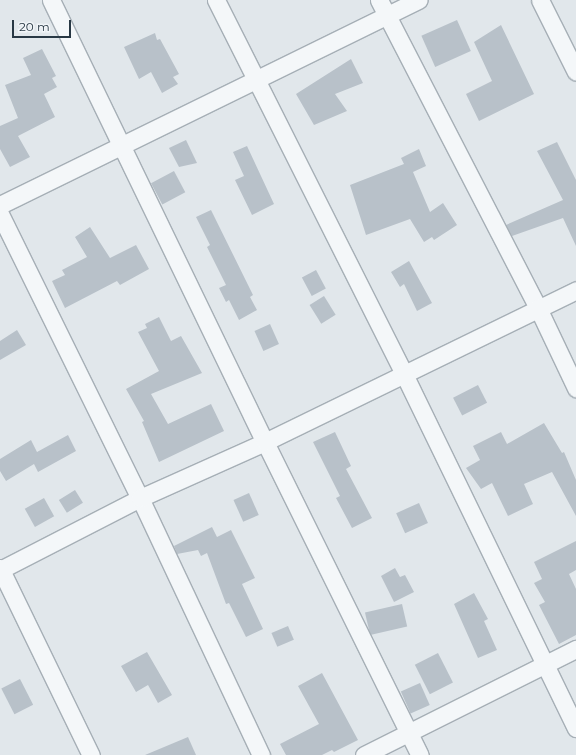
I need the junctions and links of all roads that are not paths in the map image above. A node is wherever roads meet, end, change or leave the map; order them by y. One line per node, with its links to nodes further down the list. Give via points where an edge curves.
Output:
1 (51, 0): 9 (street)
2 (216, 0): 8 (street)
3 (379, 0): 6 (street)
4 (418, 0): 6 (street)
5 (540, 0): 7 (street)
6 (386, 15): 8 (street); 13 (street)
7 (576, 72)
8 (257, 79): 9 (street); 14 (street)
9 (122, 145): 10 (street); 16 (street)
10 (0, 205)
11 (0, 214): 17 (street)
12 (576, 290): 13 (street)
13 (538, 308): 14 (street); 15 (street)
14 (403, 372): 16 (street); 20 (street)
15 (576, 388)
16 (264, 442): 17 (street); 22 (street)
17 (140, 498): 18 (street); 24 (street)
18 (0, 569): 23 (street)
19 (576, 649): 20 (street)
20 (544, 665): 21 (street); 22 (street)
21 (576, 728)
22 (409, 732): 25 (street); 26 (street)
23 (91, 755)
24 (261, 755)
25 (364, 755)
26 (420, 755)

